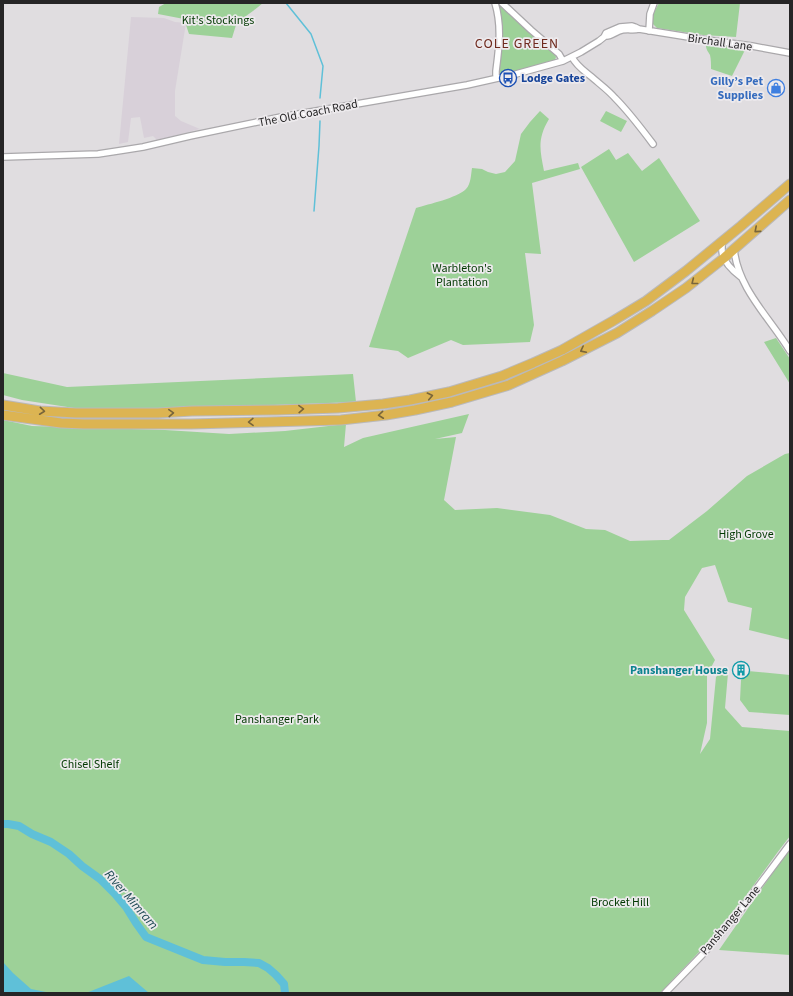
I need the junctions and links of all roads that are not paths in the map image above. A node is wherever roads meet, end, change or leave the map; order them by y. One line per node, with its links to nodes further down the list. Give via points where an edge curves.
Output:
1 (495, 3): 8 (street, via 500,29)
2 (502, 3): 7 (street, via 559,54)
3 (654, 3): 4 (street, via 650,14)
4 (649, 31): 5 (street, Birchall Lane); 6 (street, The Old Coach Road, via 619,31 604,37)
5 (790, 53)
6 (572, 57): 7 (street, The Old Coach Road); 9 (street, via 580,69 616,98)
7 (563, 61): 8 (street, The Old Coach Road)
8 (497, 78): 10 (street, The Old Coach Road, via 281,117 143,147 98,154)
9 (653, 144)
10 (3, 158)
11 (790, 184): 13 (highway)
12 (790, 200): 14 (highway, one-way to 14)
13 (722, 241): 15 (street); 18 (highway, one-way to 13, via 76,413 278,410 383,404 448,392 502,376 562,350 646,301)
14 (734, 249): 15 (highway); 16 (street)
15 (724, 258): 16 (street, via 736,273); 19 (highway, one-way to 19, via 686,288 617,333 509,385 452,402 386,415 341,420 275,422 84,424)
16 (742, 276): 17 (street, via 757,305)
17 (790, 351)
18 (3, 405)
19 (3, 415)
20 (790, 844): 21 (street, Panshanger Lane, via 736,916)
21 (665, 993)

